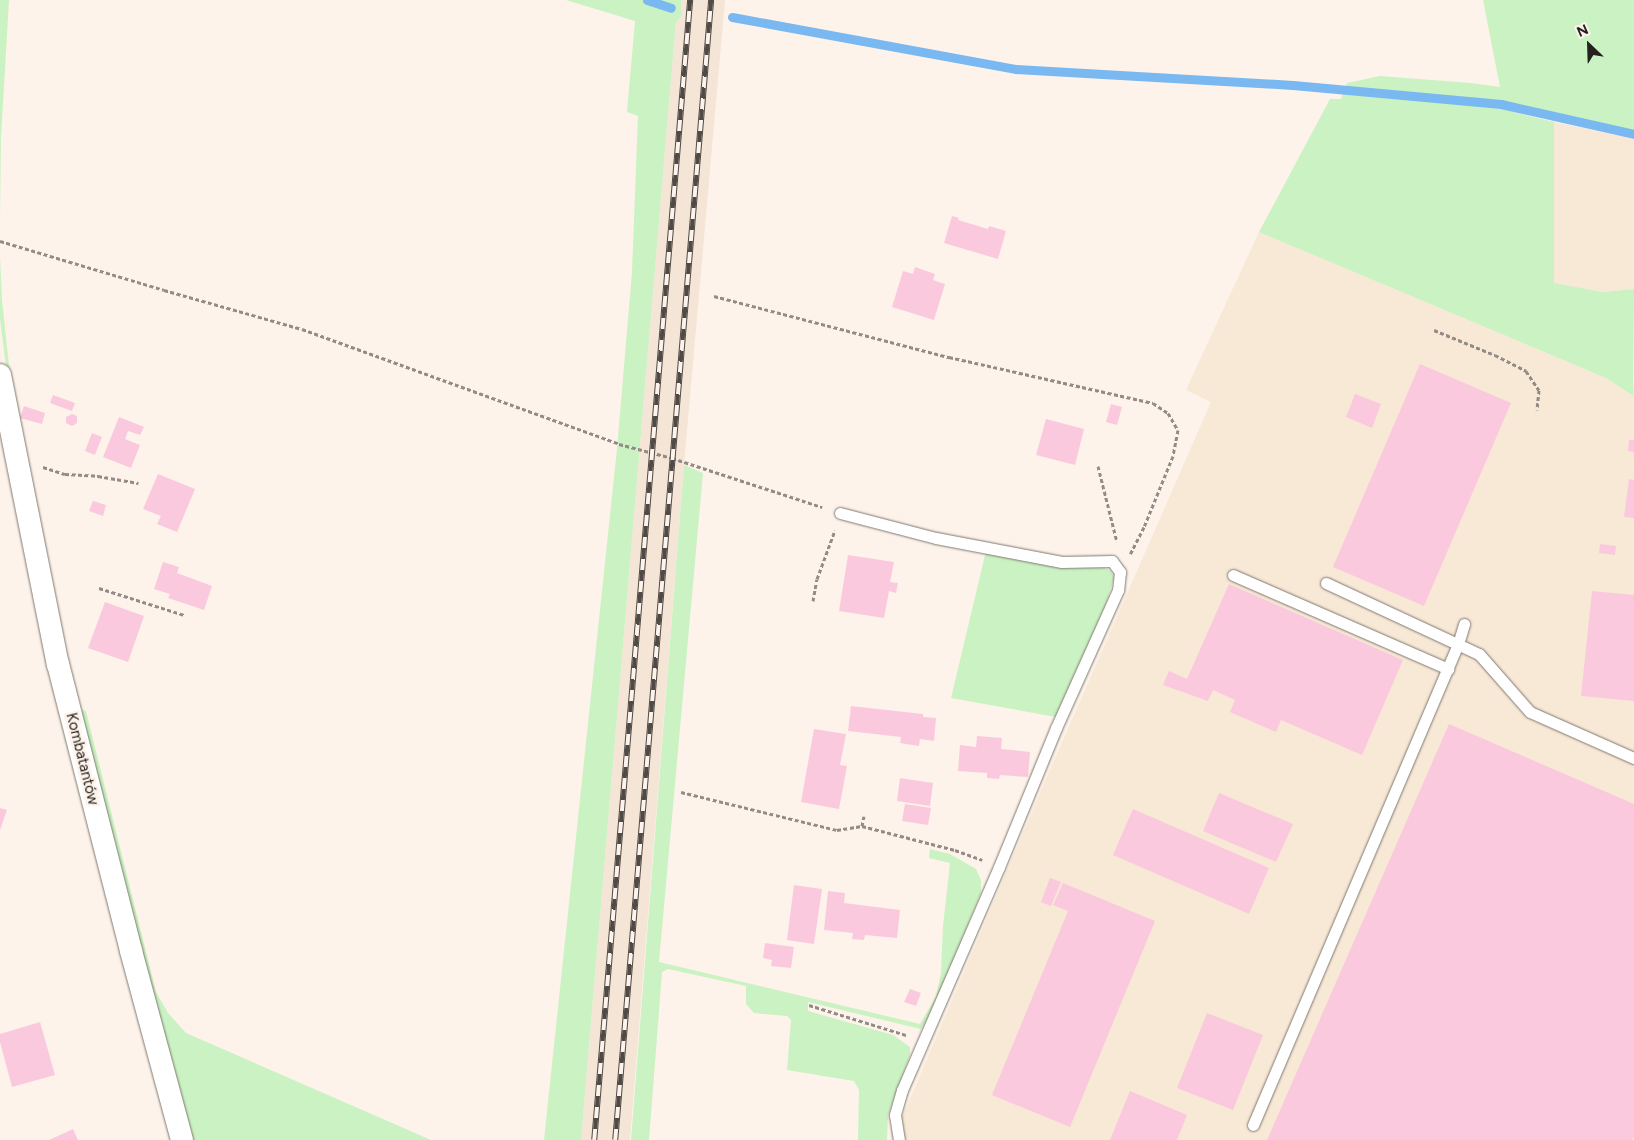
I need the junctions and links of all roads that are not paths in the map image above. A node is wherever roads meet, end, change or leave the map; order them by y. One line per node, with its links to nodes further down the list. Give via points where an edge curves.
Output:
1 (0, 374): 10 (street, Kombatantów, via 58,664)
2 (840, 513): 11 (lane, via 936,538 1062,562 1112,561 1120,572 1118,590 902,1090 895,1115)
3 (1233, 576): 7 (lane)
4 (1326, 583): 6 (lane)
5 (1464, 624): 6 (lane)
6 (1458, 644): 7 (lane); 8 (lane, via 1479,654 1530,712)
7 (1448, 669): 9 (lane)
8 (1634, 758)
9 (1253, 1124)
10 (182, 1140)
11 (899, 1140)

